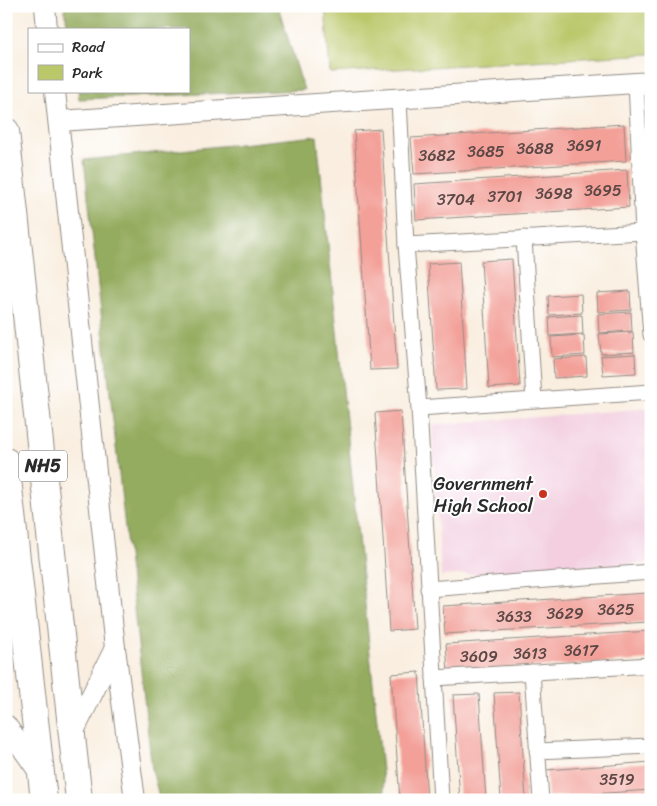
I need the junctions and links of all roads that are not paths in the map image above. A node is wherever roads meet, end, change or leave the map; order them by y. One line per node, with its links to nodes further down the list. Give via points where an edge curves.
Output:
1 (44, 6): 2 (street)
2 (47, 28)
3 (643, 83): 5 (street); 8 (street)
4 (55, 92): 6 (street)
5 (399, 98): 6 (street); 10 (street)
6 (59, 121): 18 (street)
7 (6, 132): 23 (highway, NH5)
8 (643, 232): 9 (street); 11 (street)
9 (524, 238): 10 (street); 13 (street)
10 (406, 245): 14 (street)
11 (651, 335)
12 (651, 392): 13 (street)
13 (534, 400): 14 (street)
14 (419, 408): 17 (street)
15 (6, 461): 26 (highway, NH5)
16 (651, 572): 17 (street)
17 (428, 589): 21 (street)
18 (115, 648): 23 (street); 28 (street)
19 (651, 665): 20 (street)
20 (532, 672): 21 (street); 25 (street)
21 (434, 678): 29 (street)
22 (6, 725): 26 (street)
23 (72, 735): 27 (highway, NH5)
24 (651, 746): 25 (street)
25 (537, 751): 30 (street)
26 (42, 787)
27 (79, 800)
28 (135, 800)
29 (441, 800)
30 (540, 800)

